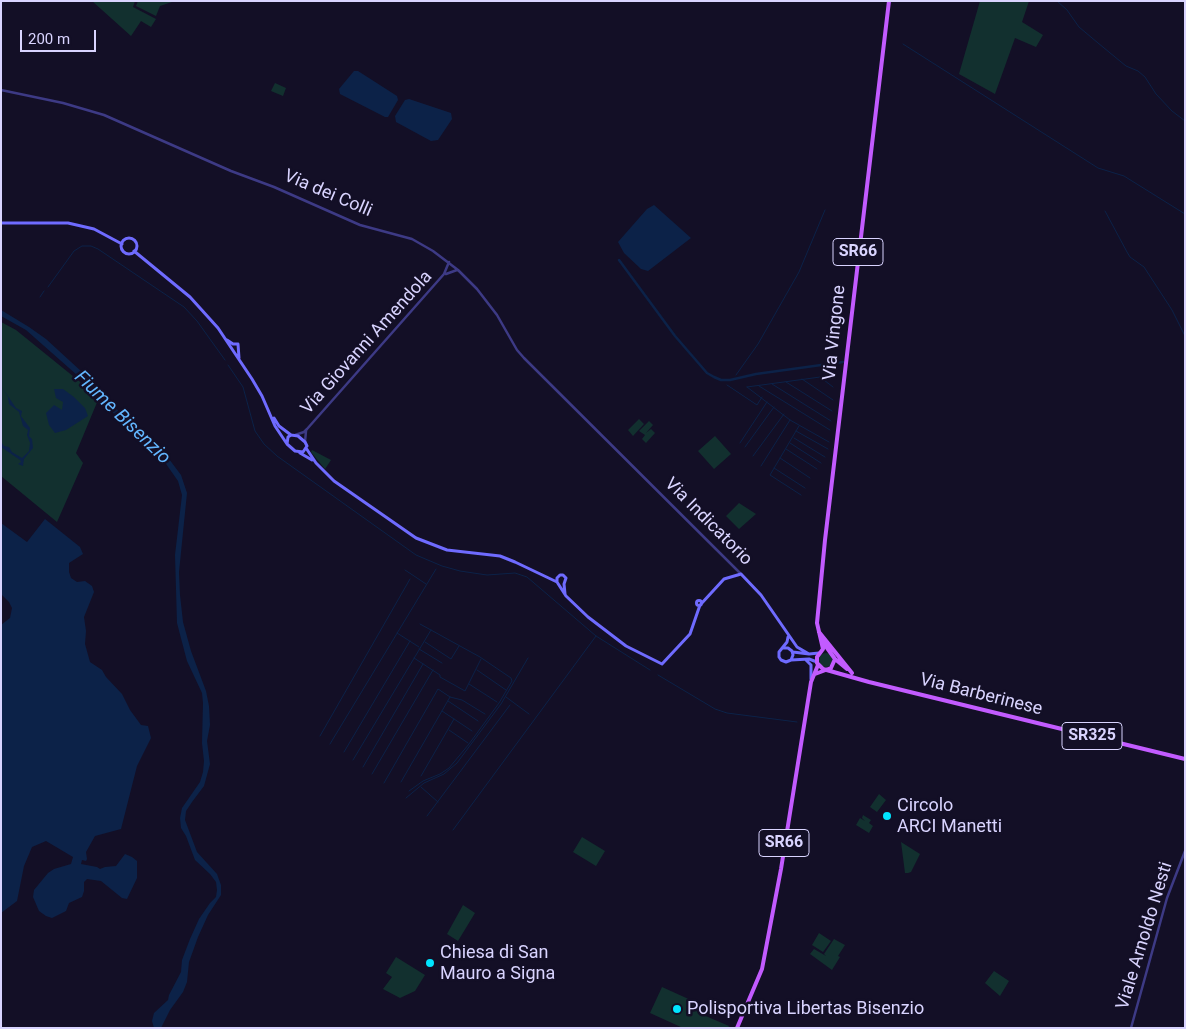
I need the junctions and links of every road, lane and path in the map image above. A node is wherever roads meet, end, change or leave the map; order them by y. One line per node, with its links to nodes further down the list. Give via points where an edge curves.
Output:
1 (889, 1): 24 (main road, Via Vingone / SR66)
2 (1, 90): 6 (street, Via dei Colli, via 63,103 112,118 360,225 412,239)
3 (1, 223): 4 (main road, via 68,223 94,229)
4 (122, 244): 5 (main road, via 125,252); 5 (main road, via 127,238 133,239 137,245)
5 (134, 251): 9 (main road, via 190,297)
6 (449, 262): 7 (street, Via dei Colli); 8 (street, Via Giovanni Amendola)
7 (458, 270): 8 (street, Via Giovanni Amendola); 14 (street, Via dei Colli, via 482,295 524,358)
8 (444, 274): 12 (street, Via Giovanni Amendola)
9 (225, 338): 10 (main road); 10 (main road, via 238,344)
10 (241, 363): 11 (main road)
11 (269, 411): 13 (main road, via 279,426); 16 (main road)
12 (307, 429): 13 (street, Via Giovanni Amendola); 15 (street, Via Giovanni Amendola)
13 (293, 435): 15 (main road); 16 (main road, via 288,437)
14 (603, 436): 20 (street, Via Indicatorio)
15 (305, 442): 17 (main road)
16 (287, 444): 18 (main road)
17 (306, 448): 18 (main road); 19 (main road)
18 (300, 453): 19 (main road)
19 (316, 463): 22 (main road, via 339,485 419,540 447,550 500,556)
20 (741, 574): 23 (main road, via 725,579 699,604 691,633 662,664 636,652 588,617 565,594); 25 (main road, Via Indicatorio, via 761,594)
21 (558, 576): 22 (main road); 23 (main road); 23 (main road, via 565,577 566,581)
22 (545, 577): 23 (main road)
23 (560, 584)
24 (817, 627): 26 (main road, Via Vingone / SR66); 37 (main road)
25 (787, 634): 27 (main road, via 788,641); 31 (main road, Via Indicatorio, via 798,648)
26 (820, 637): 29 (main road, Via Vingone / SR66); 30 (main road, Via Vingone / SR66, via 823,648)
27 (783, 648): 28 (main road); 34 (main road, via 779,652 780,658 784,662)
28 (793, 652): 31 (main road); 34 (main road)
29 (830, 652): 30 (main road); 33 (main road, SR66)
30 (820, 653): 31 (main road); 35 (main road, SR66)
31 (809, 654)
32 (806, 659): 34 (main road); 35 (main road); 40 (main road, via 811,666)
33 (835, 659): 36 (main road, via 833,666); 37 (main road)
34 (791, 660)
35 (818, 663): 36 (main road); 38 (main road, SR66)
36 (826, 669): 38 (main road); 39 (main road, Via Barberinese / SR325)
37 (852, 673): 39 (main road)
38 (813, 675): 40 (main road, SR66)
39 (858, 679): 41 (main road, Via Barberinese / SR325)
40 (811, 680): 43 (main road, SR66, via 761,975)
41 (1185, 758)
42 (1185, 851): 44 (street, Viale Arnoldo Nesti, via 1169,892)
43 (737, 1028)
44 (1131, 1028)

